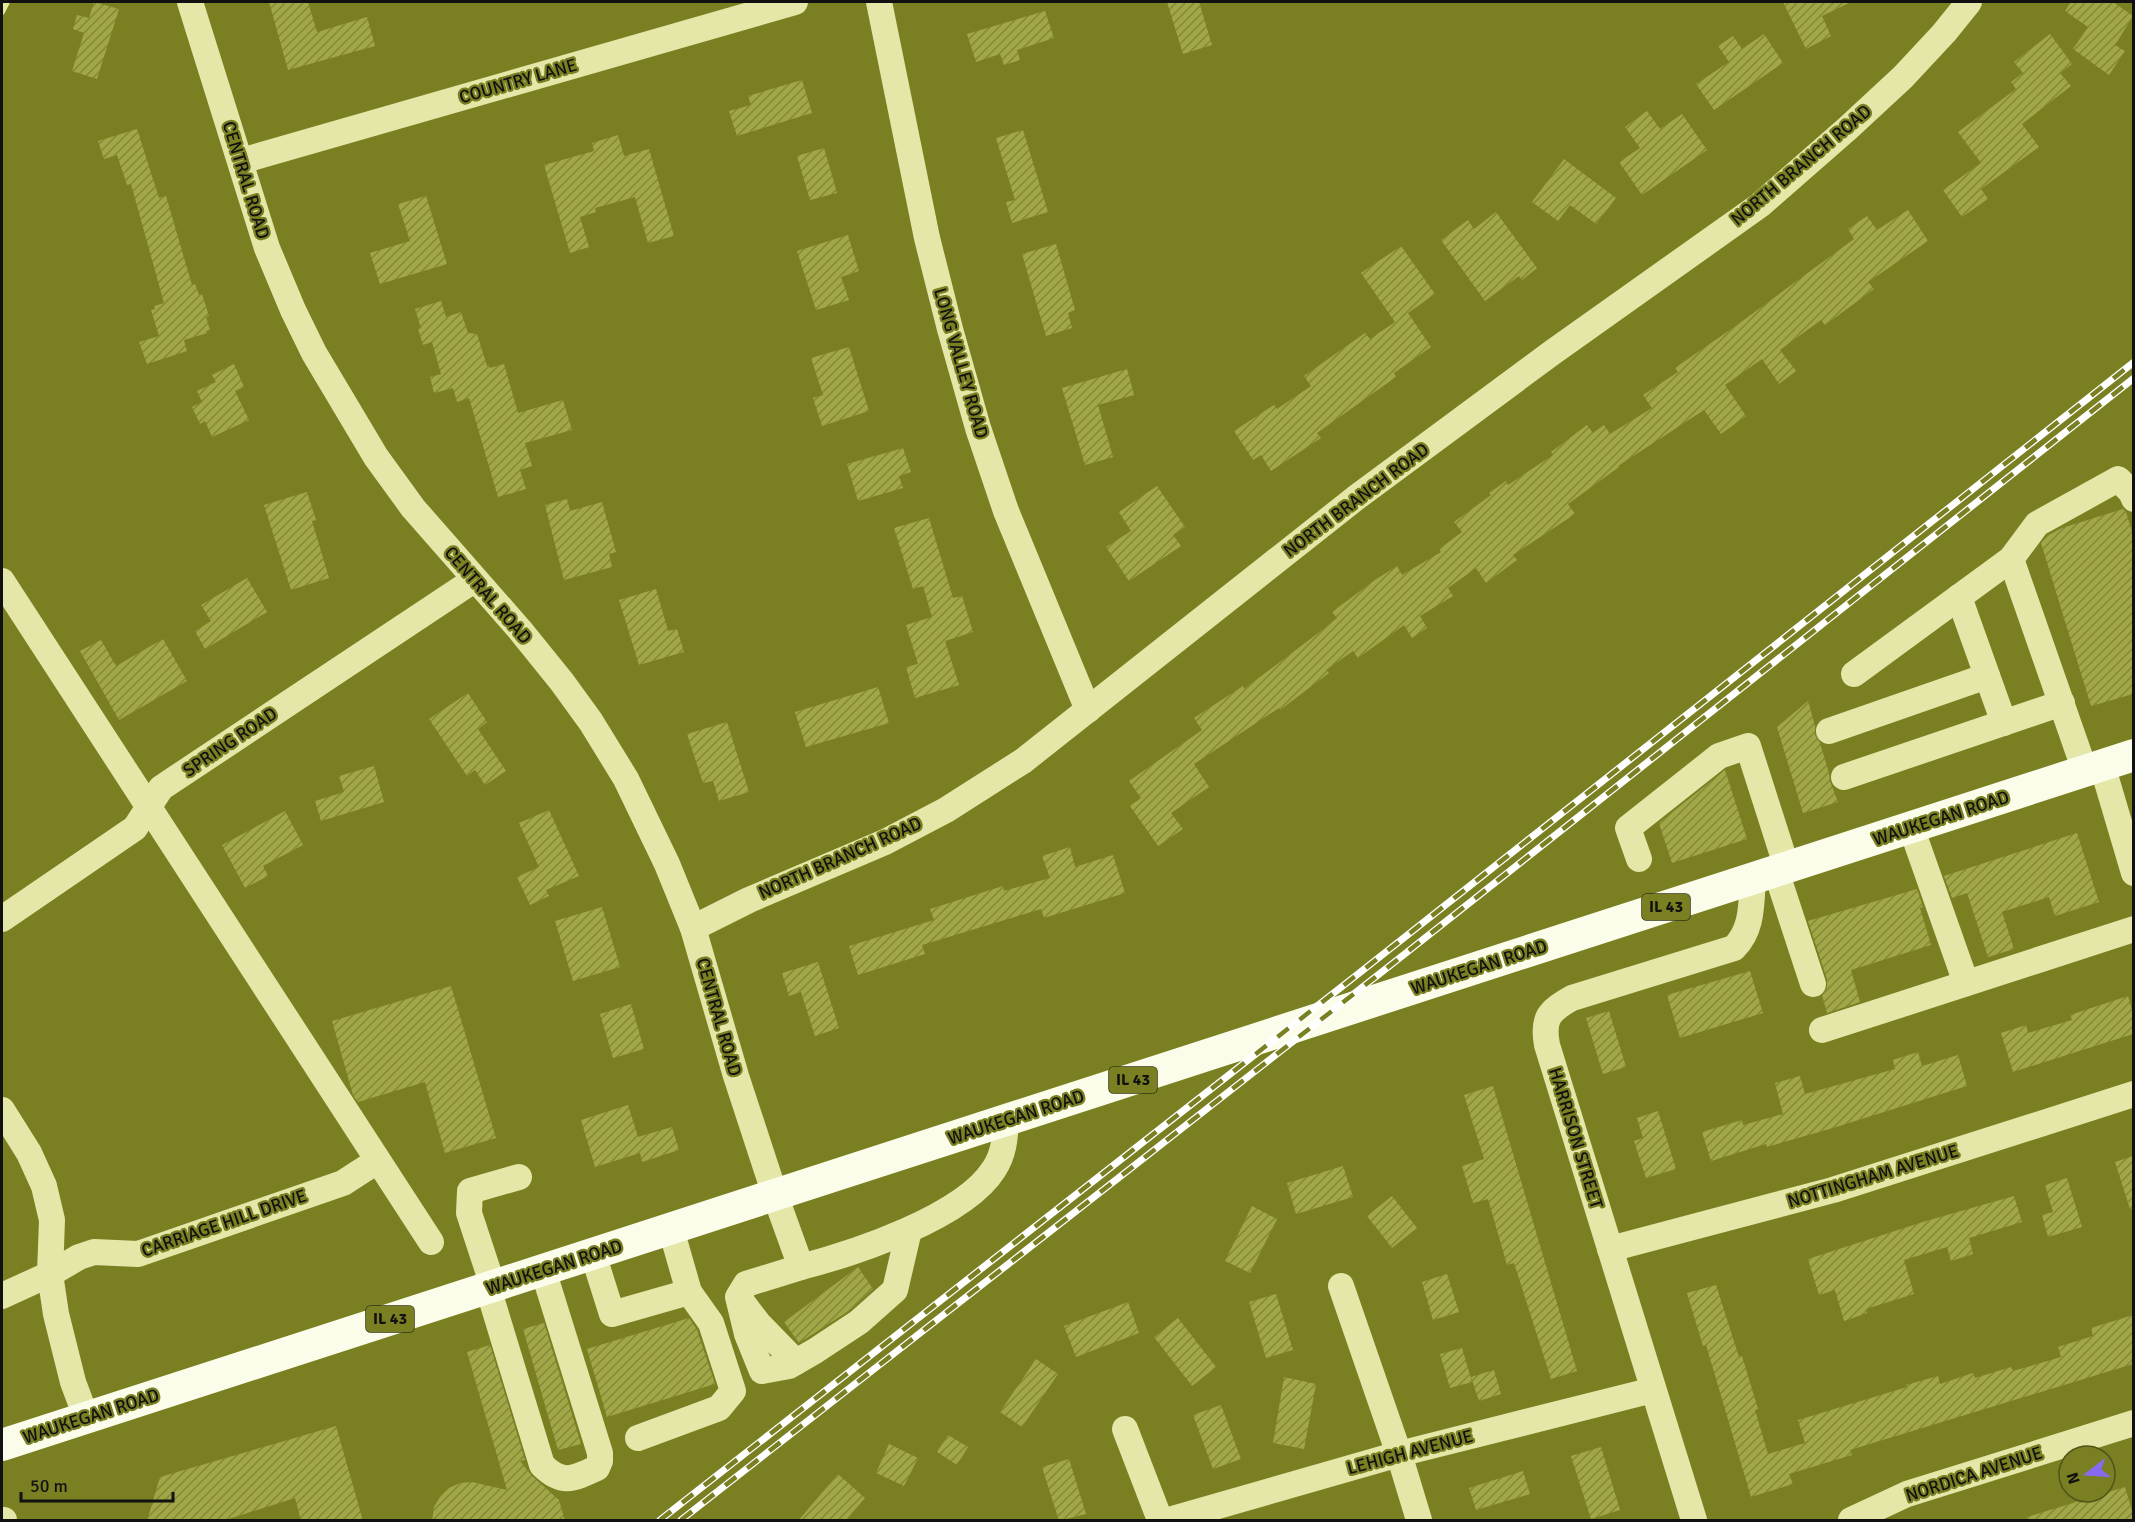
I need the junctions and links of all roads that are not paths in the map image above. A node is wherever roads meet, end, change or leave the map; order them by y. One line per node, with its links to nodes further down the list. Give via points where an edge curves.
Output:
1 (190, 2): 5 (street, CENTRAL ROAD)
2 (795, 2): 5 (street, COUNTRY LANE)
3 (879, 2): 14 (street, LONG VALLEY ROAD, via 927,238 978,428 1006,511)
4 (1969, 2): 14 (street, NORTH BRANCH ROAD, via 1903,77 1760,205 1358,497)
5 (241, 161): 8 (street, CENTRAL ROAD, via 267,248 314,353 376,458)
6 (2133, 499): 7 (street, via 2118,479 2037,524)
7 (2011, 559): 10 (street); 13 (street)
8 (474, 580): 20 (street, SPRING ROAD, via 161,788); 27 (street, CENTRAL ROAD, via 520,630 591,722 626,778)
9 (2, 581): 20 (street)
10 (1959, 597): 11 (street); 12 (street)
11 (1854, 674)
12 (1987, 676): 15 (street); 16 (street)
13 (2062, 703): 15 (street); 18 (street)
14 (1088, 710): 27 (street, NORTH BRANCH ROAD, via 1023,761 946,810 885,842)
15 (2004, 723): 19 (street)
16 (1829, 731)
17 (2133, 755): 18 (main road, WAUKEGAN ROAD / IL 43)
18 (2094, 768): 21 (main road, WAUKEGAN ROAD / IL 43); 22 (street)
19 (1844, 777)
20 (149, 808): 26 (street, SPRING ROAD, via 135,828); 35 (street)
21 (1911, 828): 24 (main road, WAUKEGAN ROAD / IL 43); 29 (street)
22 (2129, 844): 25 (street)
23 (1639, 859): 24 (street, via 1628,828 1719,756 1748,746)
24 (1772, 873): 30 (street); 34 (main road, WAUKEGAN ROAD / IL 43); 41 (street, HARRISON STREET, via 1751,912 1743,939 1734,948 1572,998 1548,1016 1544,1029 1547,1045)
25 (2133, 873)
26 (2, 919)
27 (693, 928): 37 (street, CENTRAL ROAD)
28 (2133, 929): 29 (street)
29 (1966, 983): 31 (street)
30 (1813, 984)
31 (1822, 1030)
32 (2133, 1094): 41 (street, NOTTINGHAM AVENUE, via 1833,1190)
33 (2, 1110): 45 (street, via 44,1186 52,1220)
34 (1006, 1120): 37 (main road, WAUKEGAN ROAD / IL 43); 39 (street, via 1005,1144 985,1180 971,1195)
35 (377, 1161): 40 (street); 45 (street, CARRIAGE HILL DRIVE, via 343,1183 138,1254 94,1252)
36 (519, 1176): 47 (street, via 470,1191 469,1213)
37 (775, 1195): 38 (main road, WAUKEGAN ROAD / IL 43); 43 (street, CENTRAL ROAD)
38 (671, 1228): 42 (main road, WAUKEGAN ROAD / IL 43); 48 (street)
39 (909, 1230): 43 (street); 43 (street, via 895,1290 859,1322 796,1362 738,1297 746,1284)
40 (431, 1242)
41 (1610, 1249): 50 (street, HARRISON STREET)
42 (593, 1254): 44 (main road, WAUKEGAN ROAD / IL 43); 48 (street, via 612,1314)
43 (801, 1267)
44 (543, 1270): 47 (main road, WAUKEGAN ROAD / IL 43); 47 (street, via 600,1453 597,1468 575,1478 562,1479 542,1465)
45 (50, 1274): 49 (street, CARRIAGE HILL DRIVE); 51 (street, via 73,1382)
46 (1341, 1286): 56 (street)
47 (491, 1287): 51 (main road, WAUKEGAN ROAD / IL 43)
48 (689, 1292): 54 (street, via 711,1323 733,1391 719,1408)
49 (2, 1296)
50 (1653, 1390): 56 (street, LEHIGH AVENUE); 60 (street, HARRISON STREET)
51 (86, 1417): 55 (main road, WAUKEGAN ROAD / IL 43)
52 (2133, 1423): 61 (street, NORDICA AVENUE, via 1907,1494)
53 (1125, 1429): 57 (street)
54 (638, 1438)
55 (3, 1449)
56 (1399, 1454): 58 (street, LEHIGH AVENUE); 59 (street)
57 (1160, 1521)
58 (1169, 1521)
59 (1419, 1521)
60 (1694, 1521)
61 (1851, 1521)

